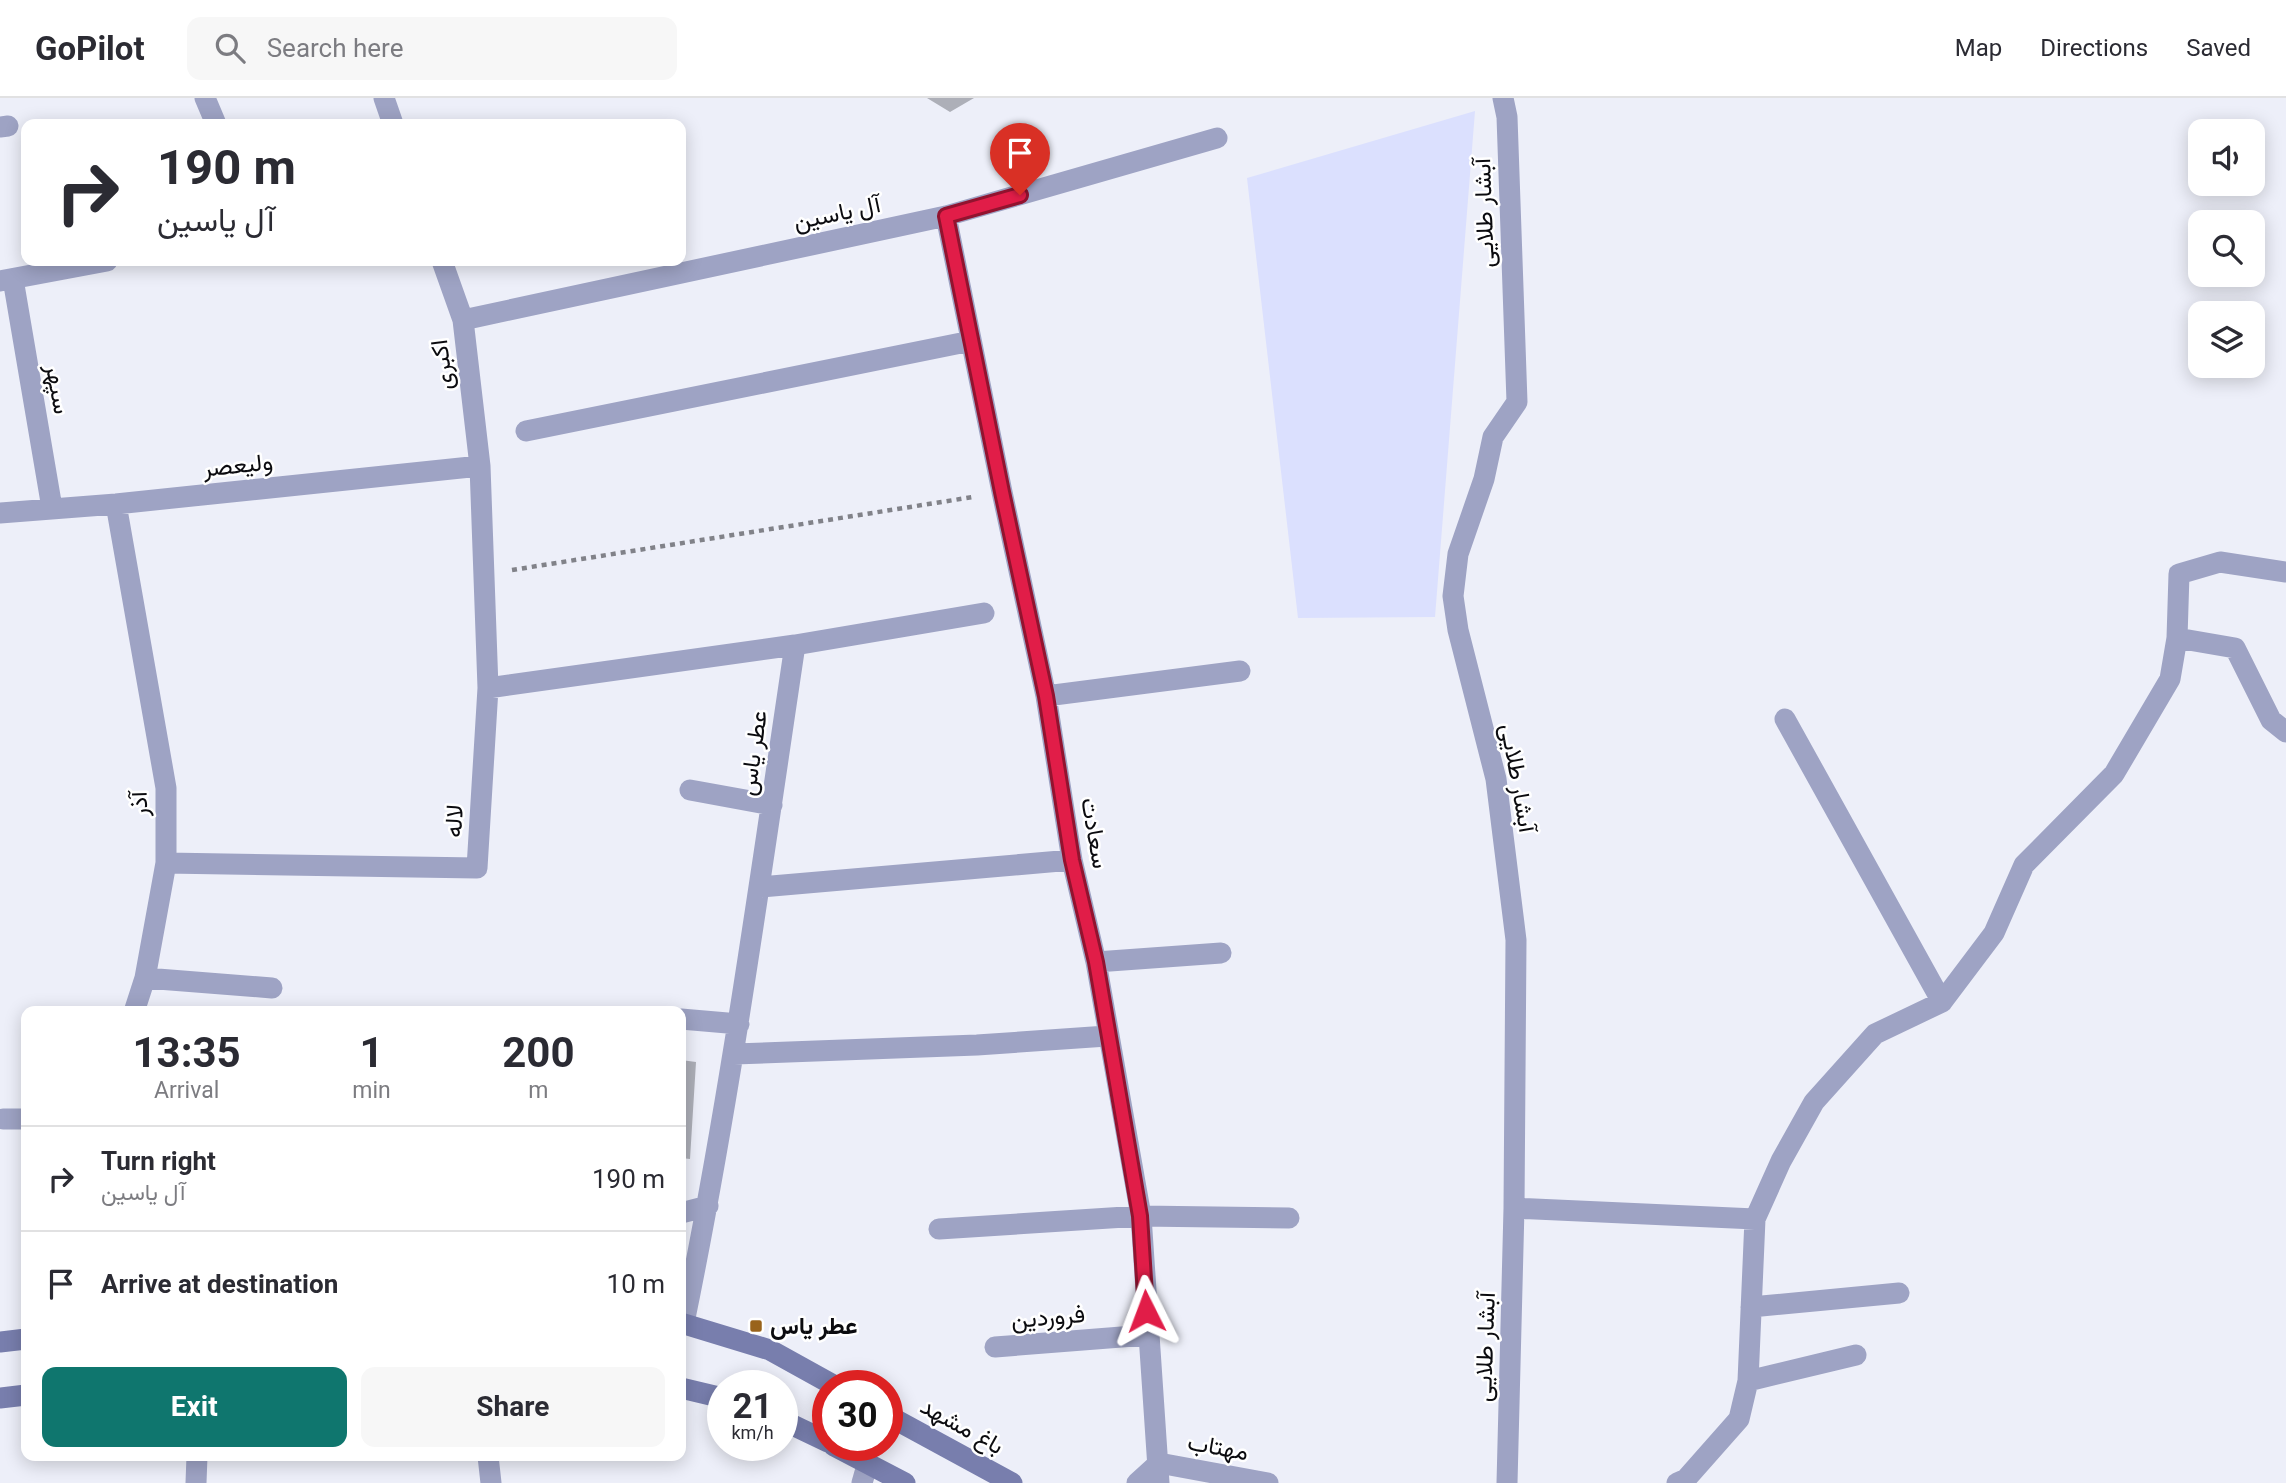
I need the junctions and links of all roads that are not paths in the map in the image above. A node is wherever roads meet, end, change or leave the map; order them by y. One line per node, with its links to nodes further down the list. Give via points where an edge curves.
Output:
1 (205, 98): 4 (street)
2 (384, 98): 5 (street)
3 (1503, 98): 45 (street, آبشار طلایی, via 1517,402 1493,437 1458,554 1453,596 1496,779 1516,940)
4 (214, 119)
5 (391, 119)
6 (1217, 138): 7 (street, آل یاسین)
7 (946, 216): 11 (street, آل یاسین); 12 (street, سعادت)
8 (80, 266): 10 (street)
9 (444, 266): 11 (street, اکبری)
10 (6, 280): 16 (street, سپهر)
11 (463, 320): 14 (street, اکبری)
12 (971, 341): 13 (street); 24 (street, سعادت)
13 (526, 431)
14 (480, 466): 15 (street, ولیعصر); 23 (street, لاله)
15 (116, 504): 16 (street, ولیعصر); 30 (street, آذر, via 166,788)
16 (52, 508): 17 (street, ولیعصر)
17 (0, 513)
18 (2286, 572): 20 (street, via 2220,562 2179,574)
19 (984, 613): 21 (street)
20 (2177, 638): 26 (street, via 2235,648 2271,720); 36 (street, via 2170,679 2114,774 2024,865 1994,933)
21 (795, 645): 23 (street); 28 (street, عطر یاس)
22 (1240, 671): 24 (street)
23 (488, 688): 30 (street, لاله, via 477,868)
24 (1046, 696): 29 (street, سعادت)
25 (1785, 719): 36 (street)
26 (2286, 732)
27 (690, 790): 28 (street)
28 (772, 805): 31 (street, عطر یاس)
29 (1072, 860): 31 (street); 33 (street, سعادت)
30 (166, 863): 34 (street, آذر)
31 (761, 887): 39 (street, عطر یاس)
32 (1221, 953): 33 (street)
33 (1096, 962): 40 (street, سعادت)
34 (145, 978): 35 (street); 37 (street, آذر)
35 (272, 988)
36 (1942, 1002): 49 (street, via 1875,1034 1814,1102)
37 (136, 1006)
38 (686, 1019): 39 (street)
39 (739, 1024): 41 (street, عطر یاس)
40 (1107, 1035): 41 (street); 47 (street, سعادت)
41 (734, 1054): 44 (street, عطر یاس)
42 (3, 1119): 43 (street)
43 (21, 1119)
44 (708, 1206): 46 (street); 52 (street, عطر یاس)
45 (1514, 1208): 49 (street); 78 (street, آبشار طلایی)
46 (686, 1212)
47 (1140, 1216): 48 (street); 50 (street); 55 (street, سعادت)
48 (1289, 1218)
49 (1755, 1219): 53 (street)
50 (939, 1229)
51 (1899, 1293): 53 (street)
52 (686, 1305)
53 (1751, 1307): 61 (street)
54 (686, 1324): 60 (main road, via 770,1350)
55 (1147, 1335): 58 (street, فروردین); 70 (street, سعادت)
56 (21, 1340): 57 (main road)
57 (0, 1342)
58 (995, 1347)
59 (1856, 1355): 61 (street)
60 (812, 1373)
61 (1748, 1381): 79 (street, via 1739,1419 1686,1479)
62 (686, 1389): 63 (main road)
63 (707, 1394)
64 (21, 1396): 65 (main road)
65 (0, 1398)
66 (903, 1424): 75 (main road, باغ مشهد)
67 (197, 1461): 71 (street)
68 (489, 1461): 72 (street)
69 (869, 1462): 73 (street); 74 (main road)
70 (1159, 1473): 76 (street); 77 (street, مهتاب)
71 (196, 1483)
72 (491, 1483)
73 (862, 1483)
74 (905, 1483)
75 (1012, 1483)
76 (1137, 1483)
77 (1268, 1483)
78 (1507, 1483)
79 (1677, 1483)

